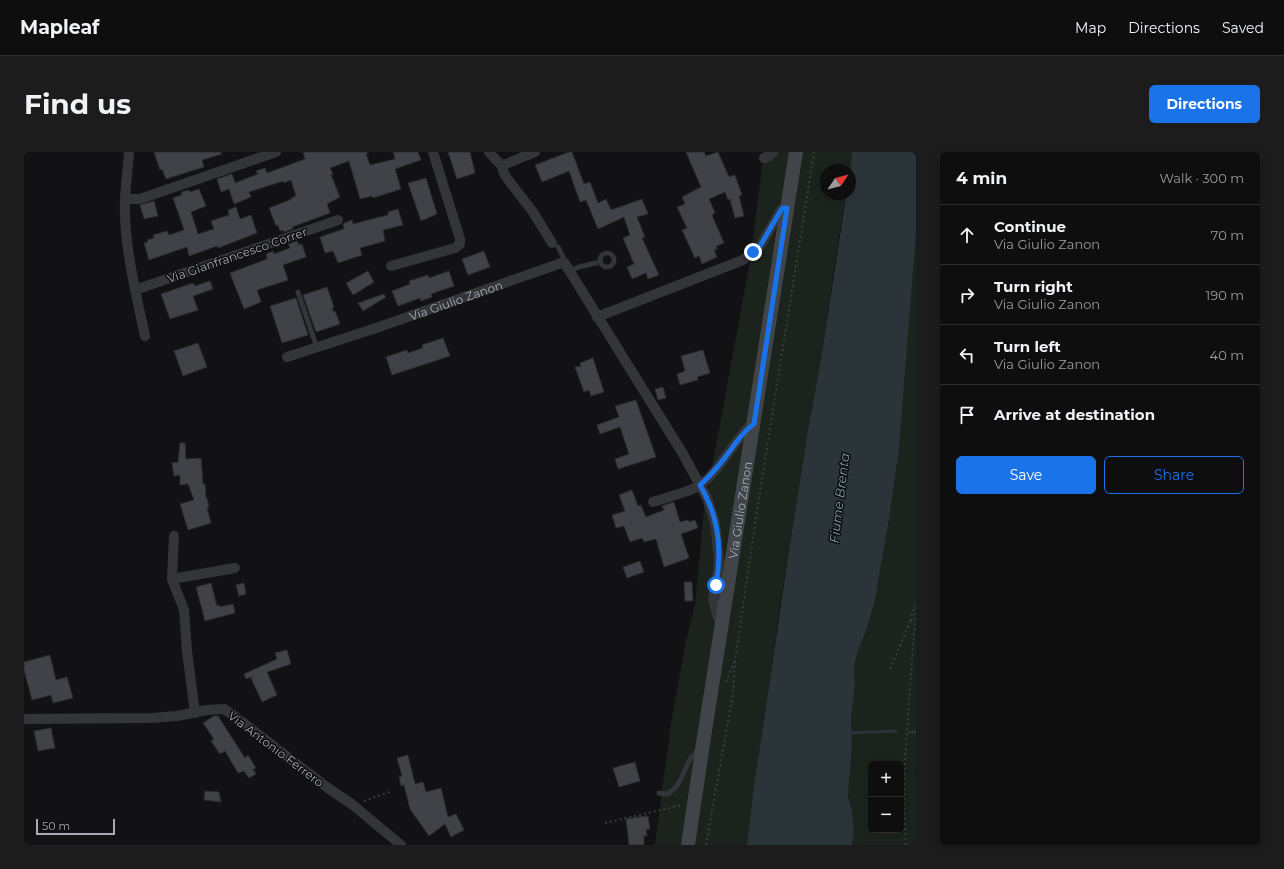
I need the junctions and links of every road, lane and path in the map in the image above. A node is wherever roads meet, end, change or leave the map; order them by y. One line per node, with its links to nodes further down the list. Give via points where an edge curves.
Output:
1 (129, 152): 11 (street)
2 (276, 152): 11 (street, via 140,199)
3 (434, 152): 17 (street, via 460,244 455,248)
4 (489, 152): 10 (street, via 496,162)
5 (535, 152): 10 (street)
6 (773, 152): 9 (street)
7 (796, 152): 12 (street, Via Giulio Zanon)
8 (814, 152): 45 (path, via 755,524 735,661 733,694)
9 (764, 158)
10 (502, 164): 14 (street, via 502,171)
11 (125, 199): 19 (street, via 126,230)
12 (787, 208): 21 (street, via 781,210 760,246 747,258); 25 (street, Via Giulio Zanon)
13 (338, 220): 19 (street, Via Gianfrancesco Correr)
14 (555, 245): 15 (lane)
15 (564, 262): 18 (street, Via Giulio Zanon); 23 (street, Via Giulio Zanon)
16 (600, 262): 18 (lane)
17 (391, 266)
18 (570, 271): 21 (street, Via Giulio Zanon)
19 (135, 290): 22 (street)
20 (298, 292): 23 (lane)
21 (597, 317): 26 (street, Via Giulio Zanon)
22 (145, 336)
23 (317, 348): 24 (street, Via Giulio Zanon)
24 (287, 357)
25 (754, 424): 26 (street, Via Giulio Zanon, via 745,430); 32 (street, Via Giulio Zanon)
26 (700, 485): 27 (street, Via Giulio Zanon); 32 (street, Via Giulio Zanon, via 715,523 719,559 713,599 717,615)
27 (653, 502)
28 (174, 536): 30 (street)
29 (235, 568): 30 (street)
30 (172, 579): 35 (street, via 184,610)
31 (916, 605): 33 (path)
32 (723, 620): 37 (street, Via Giulio Zanon)
33 (913, 621): 34 (path, via 910,622); 46 (path, via 906,726)
34 (890, 669)
35 (195, 713): 36 (street, Via Antonio Ferrero, via 152,718); 40 (street, Via Antonio Ferrero, via 224,709)
36 (24, 719)
37 (702, 750): 39 (lane, via 691,756 681,781 672,792); 41 (street, Via Giulio Zanon)
38 (392, 791): 40 (path)
39 (659, 793)
40 (353, 805): 43 (street, Via Antonio Ferrero)
41 (694, 806): 42 (path, via 688,804); 44 (street, Via Giulio Zanon)
42 (605, 823)
43 (401, 845)
44 (688, 845)
45 (706, 845)
46 (906, 845)

